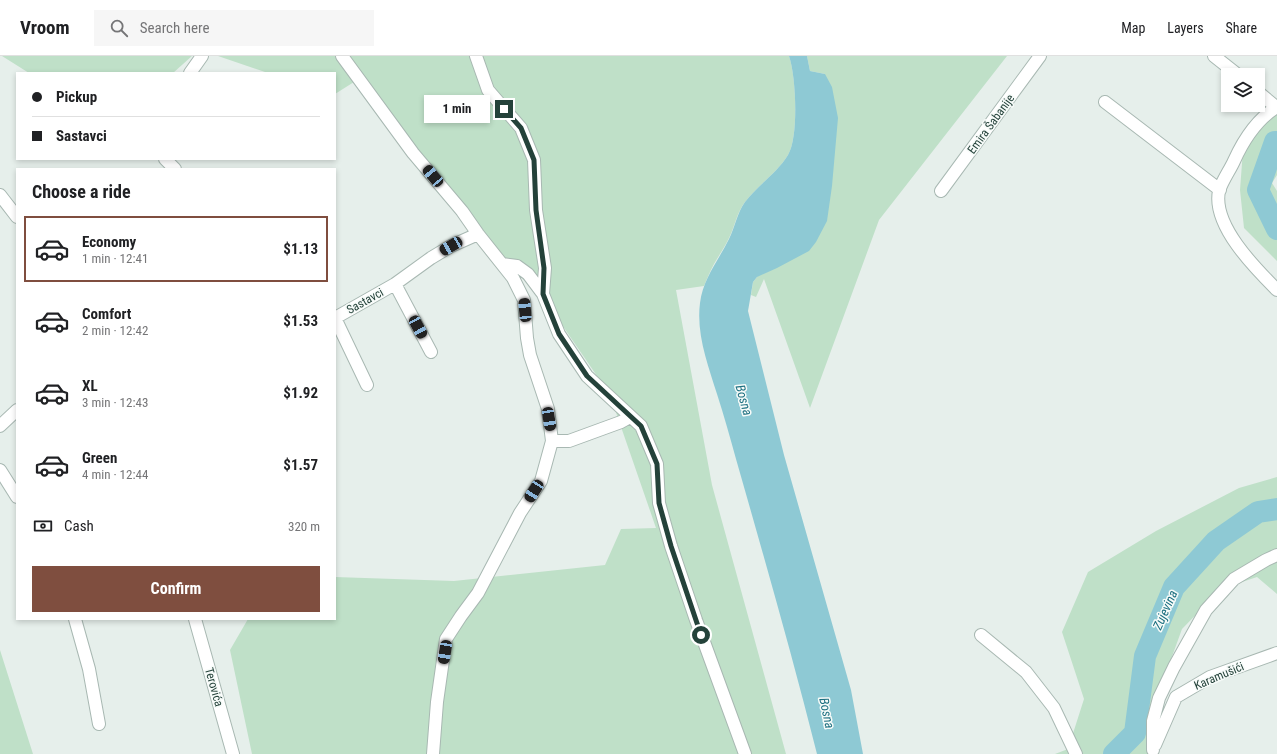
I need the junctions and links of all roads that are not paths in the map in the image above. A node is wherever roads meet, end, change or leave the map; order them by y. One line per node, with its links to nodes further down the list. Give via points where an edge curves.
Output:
1 (202, 56): 7 (street)
2 (342, 56): 17 (street, via 413,153)
3 (476, 56): 21 (street, via 488,90 521,128 534,160 536,210 544,268)
4 (1040, 56): 14 (street, Emira Šabanije)
5 (1214, 56): 6 (street)
6 (1229, 68)
7 (191, 72)
8 (1265, 98): 10 (street)
9 (1105, 102): 13 (street)
10 (1277, 107): 13 (street, via 1254,126 1241,146)
11 (166, 160): 12 (street)
12 (174, 168)
13 (1220, 190): 20 (street, via 1219,204 1232,237 1255,269)
14 (941, 191)
15 (0, 195): 16 (street)
16 (16, 216)
17 (478, 234): 18 (street); 19 (street, Sastavci, via 431,258)
18 (502, 264): 21 (street, via 517,266 528,274); 29 (street, via 514,278 524,300 530,355 548,409)
19 (395, 284): 22 (street, Sastavci); 24 (street, Sastavci)
20 (1277, 290)
21 (543, 294): 27 (street, via 559,334 587,376)
22 (336, 317)
23 (336, 320): 25 (street, Sastavci)
24 (431, 352)
25 (367, 385)
26 (16, 411): 28 (street)
27 (630, 417): 29 (street, via 569,441); 41 (street, via 641,426 657,464 659,503 671,546)
28 (0, 426)
29 (552, 441): 40 (street, via 541,480 520,513 478,594 446,639)
30 (0, 470): 31 (street)
31 (16, 495)
32 (1277, 555): 38 (street, via 1234,579 1206,610 1159,698 1153,721)
33 (75, 620): 37 (street, via 89,669)
34 (195, 620): 39 (street, Terovića)
35 (982, 635): 42 (street, via 1026,672 1054,708)
36 (1277, 653): 38 (street, Karamušići, via 1210,677 1176,697)
37 (99, 724)
38 (1152, 752)
39 (233, 754)
40 (433, 754)
41 (745, 754)
42 (1076, 754)

